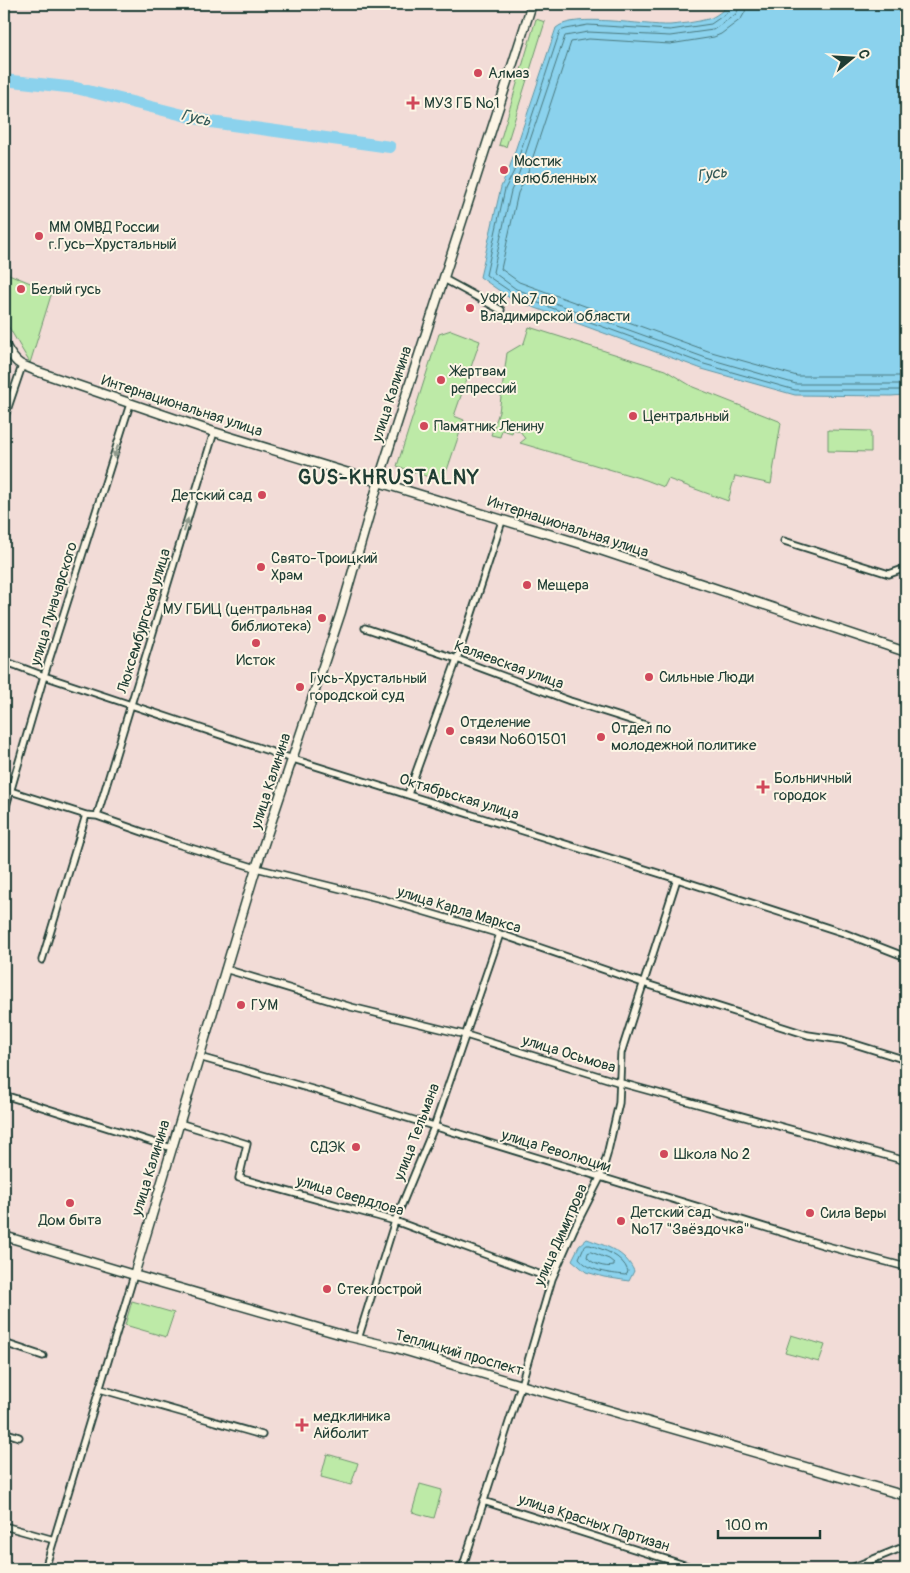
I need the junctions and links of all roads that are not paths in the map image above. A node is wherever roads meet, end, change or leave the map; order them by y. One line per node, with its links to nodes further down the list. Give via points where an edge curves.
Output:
1 (532, 4): 2 (main road, улица Калинина)
2 (444, 279): 3 (street); 9 (main road, улица Калинина)
3 (501, 310)
4 (4, 343): 5 (main road)
5 (22, 366): 6 (main road, Интернациональная улица); 7 (street)
6 (130, 404): 8 (main road, Интернациональная улица); 17 (street, улица Луначарского, one-way to 17)
7 (4, 418)
8 (214, 432): 9 (main road, Интернациональная улица); 18 (street, Люксембургская улица, one-way to 8)
9 (379, 482): 10 (main road, Интернациональная улица); 20 (main road, улица Калинина)
10 (502, 521): 14 (main road, Интернациональная улица); 15 (street)
11 (784, 541): 12 (street, via 889,574)
12 (906, 568)
13 (365, 628): 15 (street, Каляевская улица)
14 (906, 652)
15 (456, 659): 19 (street, Каляевская улица); 23 (street)
16 (4, 661): 17 (street, Октябрьская улица)
17 (44, 676): 18 (street, Октябрьская улица); 22 (street, улица Луначарского)
18 (130, 705): 20 (street, Октябрьская улица); 26 (street, Люксембургская улица)
19 (646, 725)
20 (293, 759): 23 (street, Октябрьская улица); 27 (main road, улица Калинина)
21 (4, 789): 22 (street, улица Карла Маркса)
22 (10, 791): 24 (street, улица Луначарского); 25 (street, улица Карла Маркса)
23 (408, 794): 28 (street, Октябрьская улица)
24 (4, 813)
25 (86, 815): 26 (street, улица Карла Маркса); 31 (street)
26 (97, 816): 27 (street, улица Карла Маркса)
27 (256, 868): 29 (street, улица Карла Маркса); 32 (main road, улица Калинина)
28 (677, 879): 30 (street, Октябрьская улица, via 844,933); 33 (street, улица Димитрова)
29 (500, 934): 33 (street, улица Карла Маркса); 34 (street, улица Тельмана)
30 (906, 957)
31 (42, 960)
32 (225, 969): 34 (street, улица Осьмова, via 350,1007); 35 (main road, улица Калинина)
33 (643, 983): 36 (street, улица Карла Маркса, via 808,1035 842,1040); 37 (street, улица Димитрова, via 621,1053)
34 (466, 1035): 37 (street, улица Осьмова); 40 (street, улица Тельмана)
35 (199, 1057): 39 (main road, улица Калинина); 40 (street, улица Революции)
36 (906, 1060)
37 (621, 1083): 42 (street, улица Осьмова); 43 (street, улица Димитрова, via 613,1132)
38 (4, 1096): 41 (street)
39 (179, 1123): 41 (main road, улица Калинина); 44 (street, улица Свердлова, via 247,1144 239,1178)
40 (434, 1127): 43 (street, улица Революции); 44 (street, улица Тельмана)
41 (172, 1148): 47 (main road, улица Калинина)
42 (906, 1161)
43 (600, 1178): 46 (street, улица Революции); 48 (street, улица Димитрова)
44 (395, 1221): 48 (street, улица Свердлова); 49 (street, улица Тельмана)
45 (4, 1236): 47 (main road, Теплицкий проспект)
46 (906, 1267)
47 (134, 1275): 49 (main road, Теплицкий проспект); 53 (street, улица Калинина)
48 (552, 1279): 52 (street, улица Димитрова)
49 (358, 1339): 52 (main road, Теплицкий проспект)
50 (4, 1343): 51 (street)
51 (43, 1356)
52 (521, 1385): 57 (main road, Теплицкий проспект); 58 (street, улица Димитрова)
53 (100, 1389): 55 (street); 60 (street, улица Калинина)
54 (4, 1432): 56 (street)
55 (262, 1435)
56 (19, 1437)
57 (906, 1496)
58 (483, 1501): 63 (street, улица Димитрова); 64 (street, улица Красных Партизан)
59 (4, 1526): 60 (street)
60 (54, 1540): 62 (street, улица Калинина)
61 (906, 1546): 65 (street)
62 (46, 1569)
63 (462, 1569)
64 (696, 1569)
65 (849, 1569)

